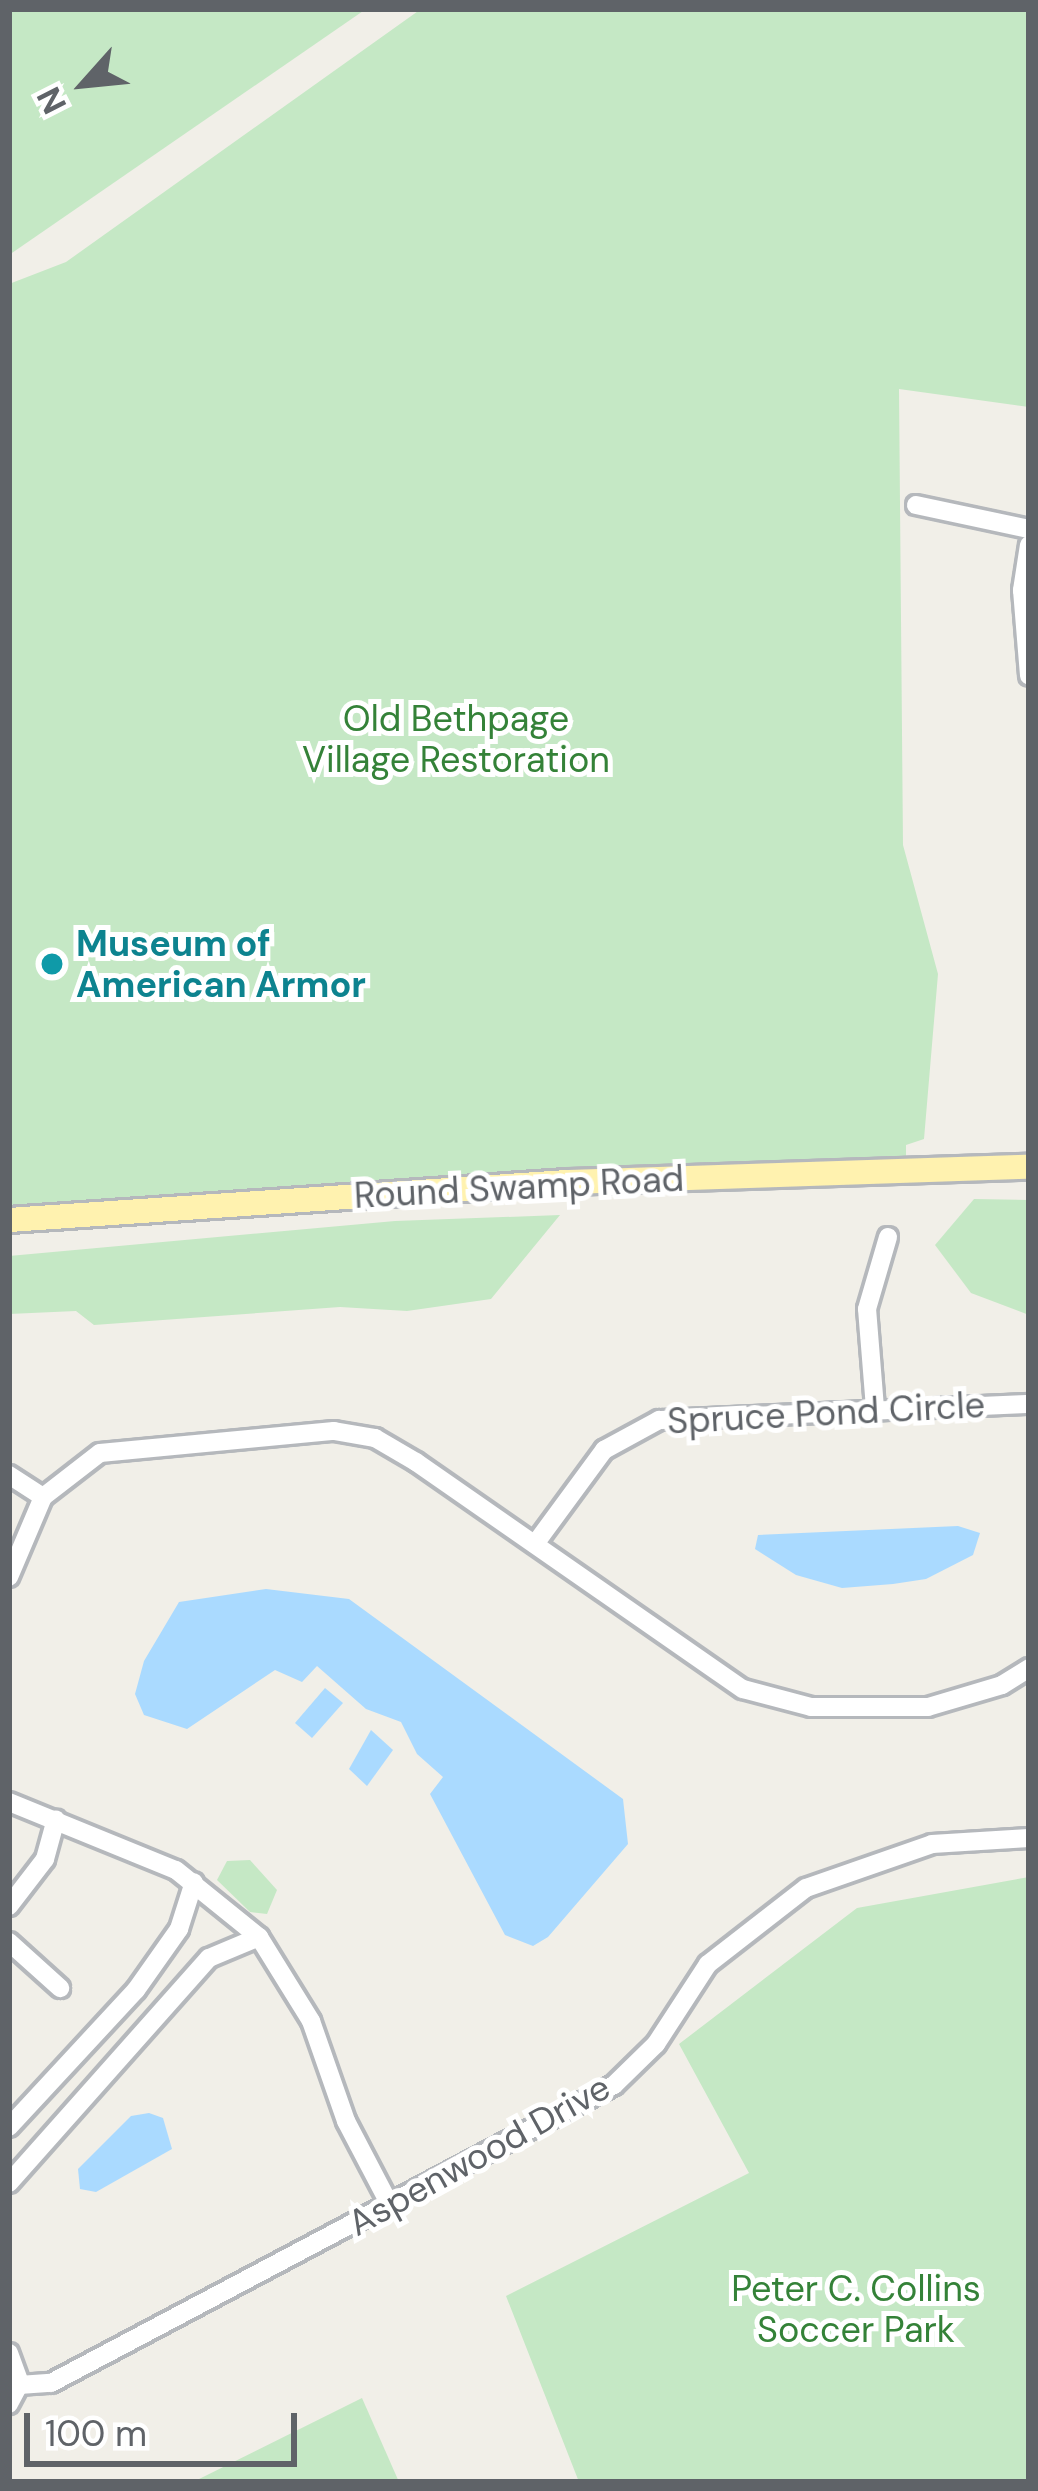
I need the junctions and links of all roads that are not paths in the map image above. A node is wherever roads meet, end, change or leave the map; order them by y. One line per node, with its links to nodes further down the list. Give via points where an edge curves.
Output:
1 (916, 505): 2 (street)
2 (1029, 530)
3 (1029, 545): 4 (street, via 1022,590)
4 (1029, 676)
5 (1029, 1167): 6 (main road, Round Swamp Road, via 543,1184)
6 (9, 1220)
7 (888, 1238): 9 (street, via 867,1309)
8 (1029, 1404): 9 (street, Spruce Pond Circle)
9 (875, 1408): 12 (street, Spruce Pond Circle, via 698,1415 634,1429 604,1450)
10 (9, 1475): 11 (street)
11 (43, 1497): 12 (street, via 100,1453 130,1445 334,1431 375,1438); 13 (street)
12 (535, 1544): 14 (street, via 716,1674 775,1700 928,1706 1002,1685)
13 (9, 1577)
14 (1029, 1668)
15 (9, 1802): 16 (street)
16 (56, 1819): 18 (street); 19 (street, via 45,1859)
17 (1029, 1838): 25 (street, Aspenwood Drive, via 932,1844 806,1888 707,1964 656,2044 614,2085)
18 (194, 1882): 20 (street); 23 (street, via 179,1929 136,1990)
19 (9, 1906)
20 (259, 1937): 24 (street, via 209,1958); 25 (street, via 311,2020 346,2121)
21 (9, 1942): 22 (street)
22 (61, 1988)
23 (9, 2127)
24 (9, 2183)
25 (390, 2205): 27 (street, Aspenwood Drive, via 51,2383)
26 (9, 2354): 27 (street)
27 (19, 2385): 28 (street)
28 (9, 2404)

